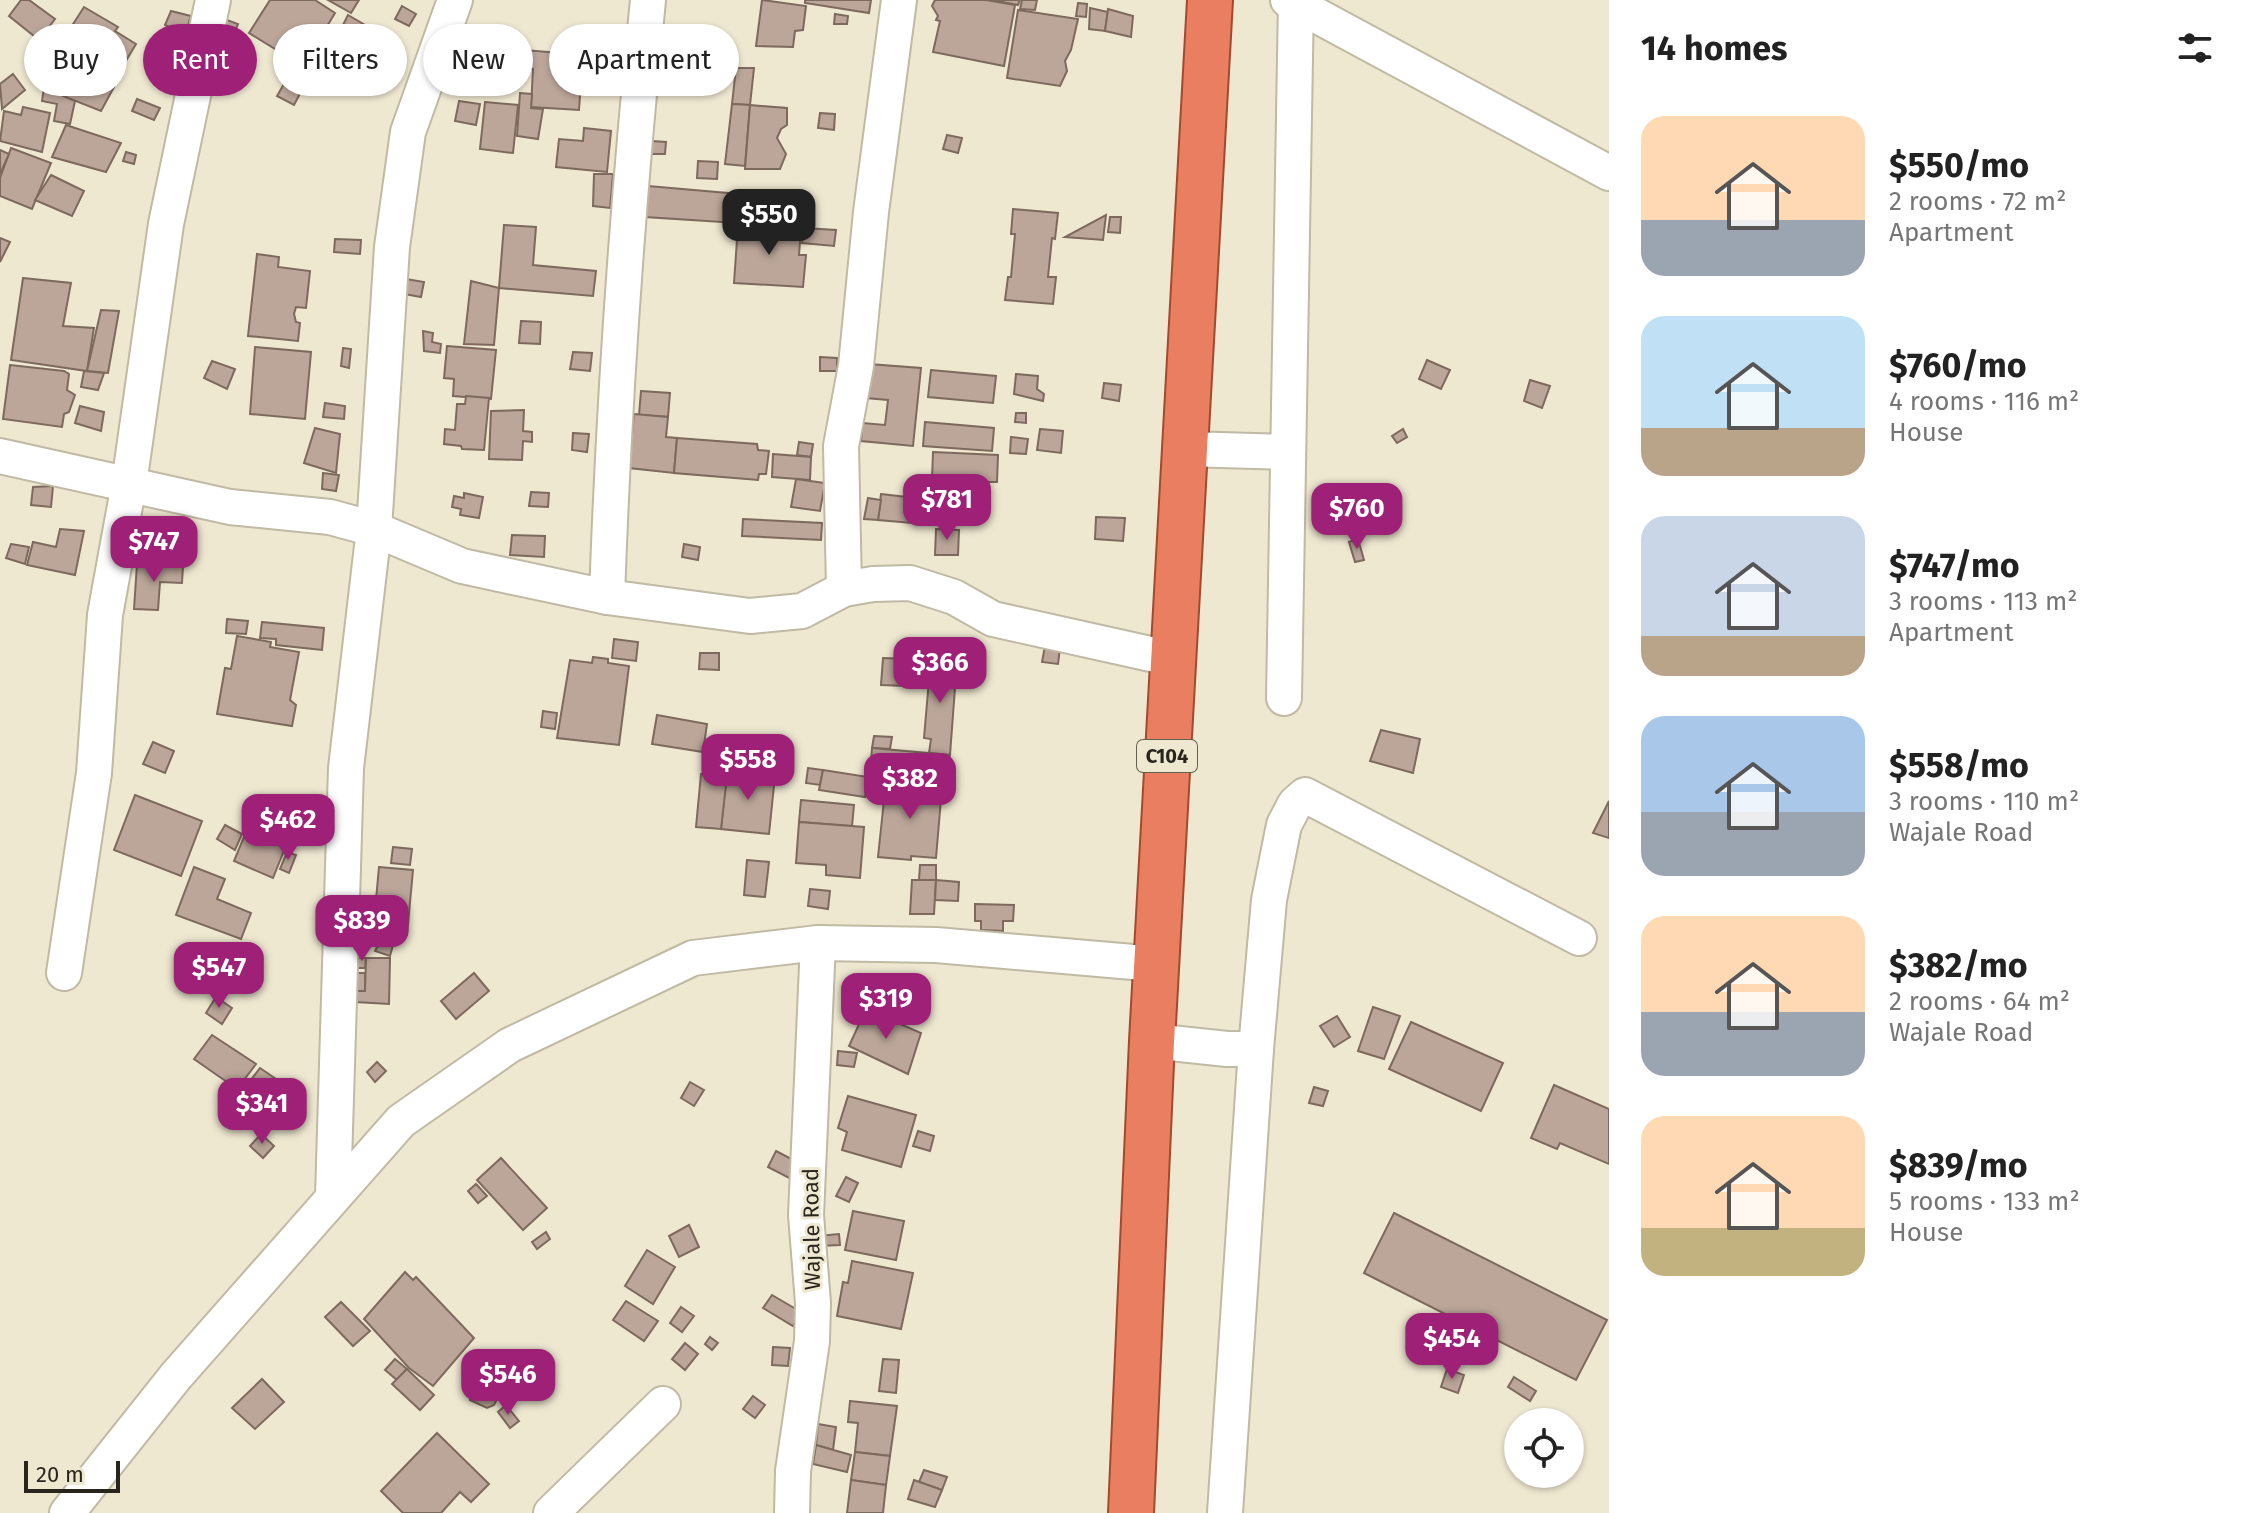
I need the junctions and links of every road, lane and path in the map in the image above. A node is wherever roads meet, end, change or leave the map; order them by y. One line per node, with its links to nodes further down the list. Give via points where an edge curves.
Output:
1 (213, 0): 11 (street, via 166,224)
2 (455, 0): 12 (street, via 408,132 392,247)
3 (648, 0): 14 (street, via 634,136)
4 (899, 0): 13 (street, via 856,366 841,446)
5 (1210, 0): 8 (highway, C104)
6 (1293, 2): 7 (street); 9 (street)
7 (1609, 173)
8 (1185, 449): 9 (street); 15 (highway, C104)
9 (1288, 452): 16 (street)
10 (0, 456): 11 (street)
11 (129, 484): 12 (street, via 230,507 330,517); 20 (street, via 105,615 94,773)
12 (374, 529): 14 (street, via 462,566); 23 (street, via 346,768)
13 (844, 589): 14 (street, via 802,611 750,616); 15 (street, via 910,583 954,597 993,619)
14 (607, 597)
15 (1173, 659): 19 (highway, C104)
16 (1284, 698)
17 (1579, 938): 22 (street, via 1305,795 1284,825 1269,900)
18 (818, 943): 19 (street, via 936,945); 23 (street, via 693,958 510,1045 401,1121); 27 (street, Wajale Road, via 806,1215 812,1341)
19 (1156, 964): 21 (highway, C104)
20 (64, 973)
21 (1152, 1041): 22 (street); 28 (highway, C104)
22 (1256, 1049): 29 (street)
23 (333, 1196): 25 (street, via 176,1376)
24 (663, 1404): 26 (street)
25 (67, 1513)
26 (551, 1513)
27 (792, 1513)
28 (1131, 1513)
29 (1225, 1513)

